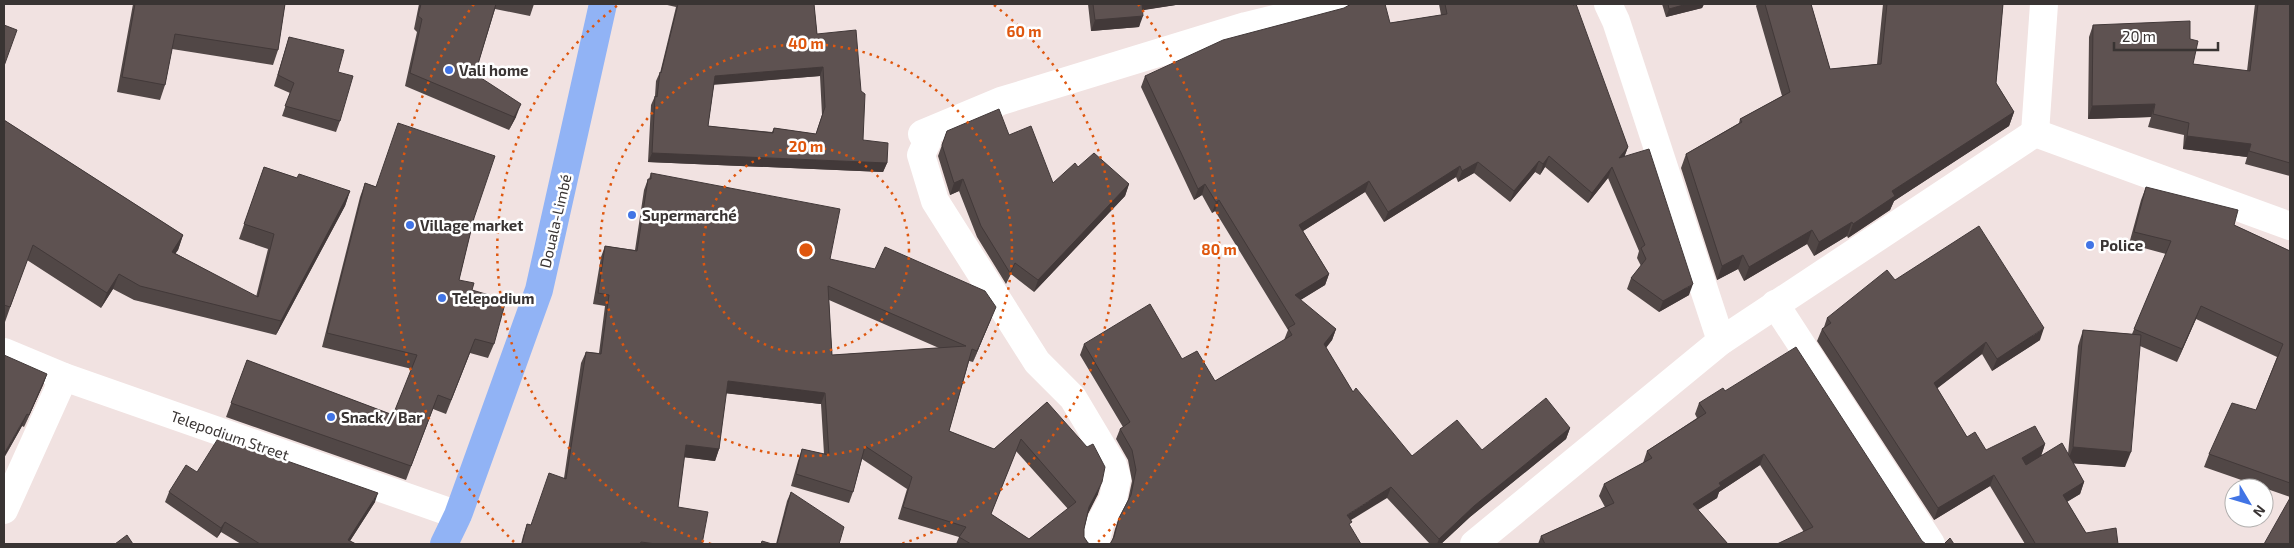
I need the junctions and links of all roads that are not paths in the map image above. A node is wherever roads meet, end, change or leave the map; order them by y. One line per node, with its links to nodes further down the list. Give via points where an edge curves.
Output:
1 (603, 4): 12 (highway, Douala-Limbé, via 539,290)
2 (1336, 4): 14 (street, via 1246,26 1029,92 922,134 927,142 921,155 935,201 1038,362 1073,398 1113,465 1117,478 1114,499 1100,523)
3 (1608, 4): 8 (street)
4 (2044, 4): 5 (street)
5 (2035, 133): 6 (street); 7 (street)
6 (2290, 226)
7 (1775, 304): 8 (street); 16 (street)
8 (1722, 341): 15 (street)
9 (4, 352): 10 (street, Telepodium Street)
10 (64, 377): 11 (street); 12 (street, Telepodium Street)
11 (4, 510)
12 (458, 515): 13 (highway, Douala-Limbé)
13 (444, 544)
14 (1095, 544)
15 (1474, 544)
16 (1930, 544)

